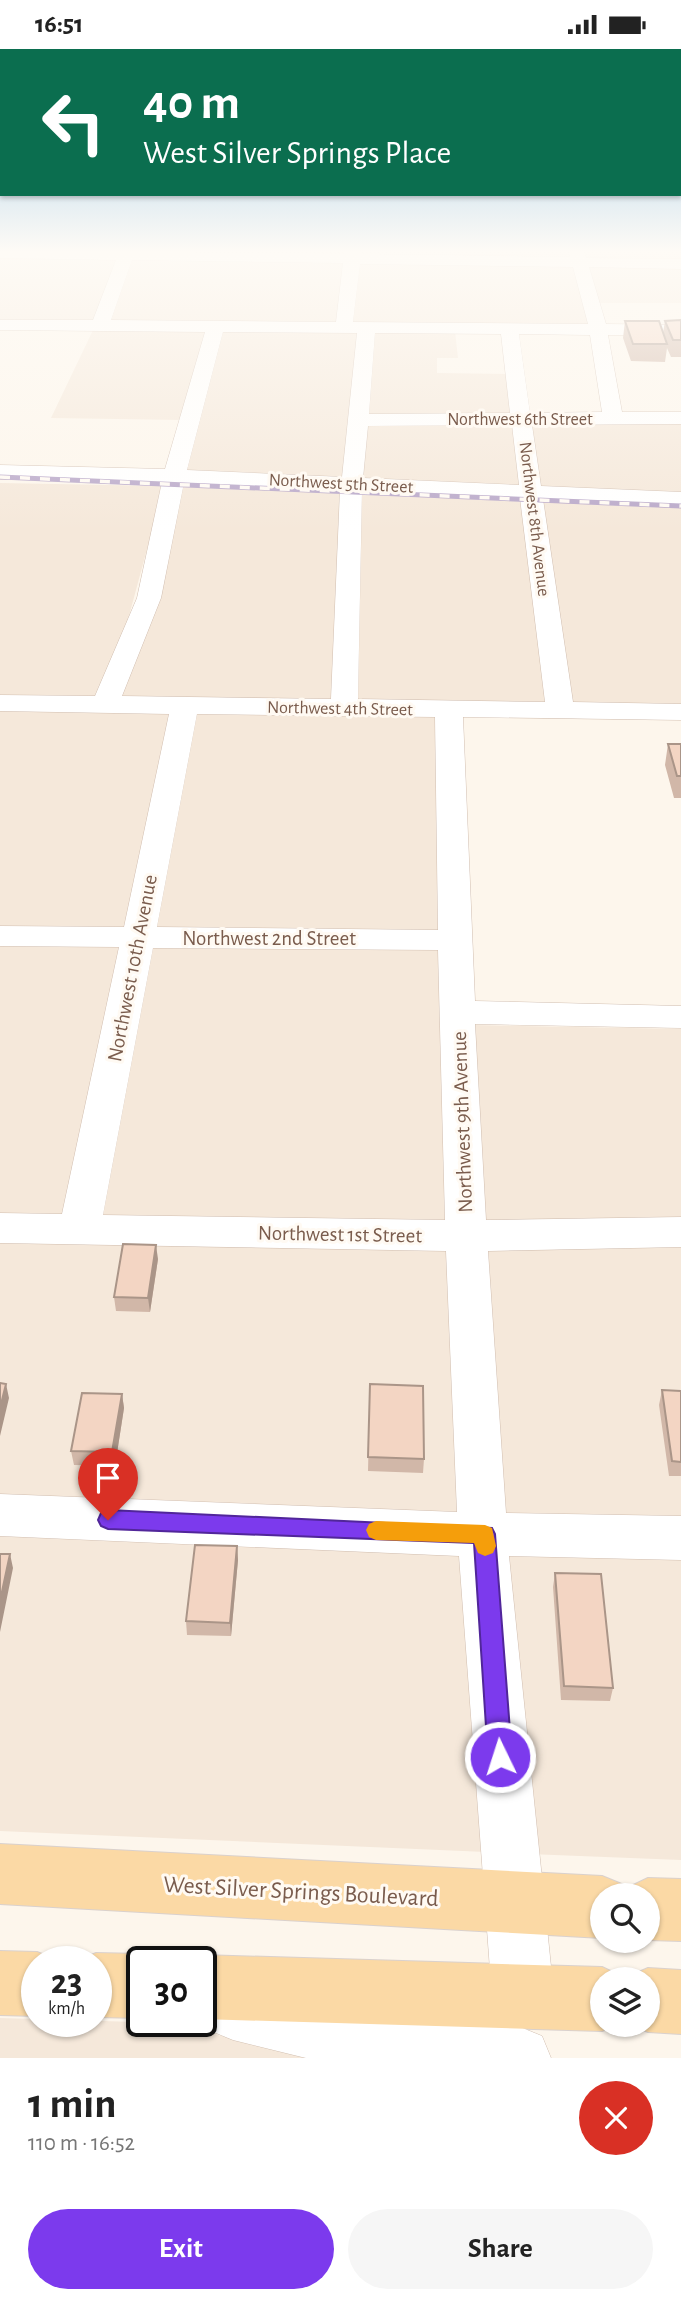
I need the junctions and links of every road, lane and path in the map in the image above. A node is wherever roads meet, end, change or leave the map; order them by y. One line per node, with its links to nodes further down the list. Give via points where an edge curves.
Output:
1 (211, 344): 10 (street)
2 (357, 344): 8 (street)
3 (511, 344): 6 (street, Northwest 8th Avenue)
4 (600, 344): 7 (street)
5 (681, 418): 7 (street, Northwest 6th Street)
6 (522, 419): 7 (street, Northwest 6th Street); 8 (street, Northwest 6th Street); 12 (street, Northwest 8th Avenue)
7 (613, 419)
8 (359, 420): 11 (street)
9 (0, 472): 10 (street, Northwest 5th Street)
10 (174, 476): 11 (street, Northwest 5th Street); 15 (street, via 149,598)
11 (352, 483): 12 (street, Northwest 5th Street); 17 (street)
12 (532, 494): 13 (street, Northwest 5th Street); 19 (street, Northwest 8th Avenue)
13 (681, 499)
14 (0, 703): 15 (street, Northwest 4th Street)
15 (104, 705): 16 (street, Northwest 4th Street)
16 (185, 706): 17 (street, Northwest 4th Street); 22 (street, Northwest 10th Avenue)
17 (344, 709): 18 (street, Northwest 4th Street)
18 (449, 710): 19 (street, Northwest 4th Street); 23 (street, Northwest 9th Avenue)
19 (560, 710): 20 (street, Northwest 4th Street)
20 (681, 712)
21 (0, 936): 22 (street, Northwest 2nd Street)
22 (139, 937): 23 (street, Northwest 2nd Street); 27 (street, Northwest 10th Avenue)
23 (454, 940): 24 (street, Northwest 9th Avenue)
24 (458, 1012): 25 (street); 29 (street, Northwest 9th Avenue)
25 (681, 1017)
26 (0, 1228): 27 (street, Northwest 1st Street)
27 (79, 1230): 29 (street, Northwest 1st Street)
28 (681, 1232): 29 (street, Northwest 1st Street)
29 (466, 1236): 31 (street, Northwest 9th Avenue)
30 (0, 1515): 31 (street)
31 (485, 1534): 32 (street); 34 (street, Northwest 9th Avenue)
32 (681, 1538)
33 (14, 1878): 34 (main road, West Silver Springs Boulevard)
34 (513, 1903): 35 (main road, West Silver Springs Boulevard); 41 (street, Northwest 9th Avenue)
35 (590, 1906)
36 (660, 1909): 37 (main road)
37 (681, 1910)
38 (0, 1983): 39 (main road)
39 (21, 1984)
40 (217, 1987): 41 (main road)
41 (523, 1996): 42 (main road)
42 (590, 1999)
43 (660, 2001): 44 (main road)
44 (681, 2002)
45 (217, 2005): 46 (street, via 358,2040)
46 (520, 2058)

